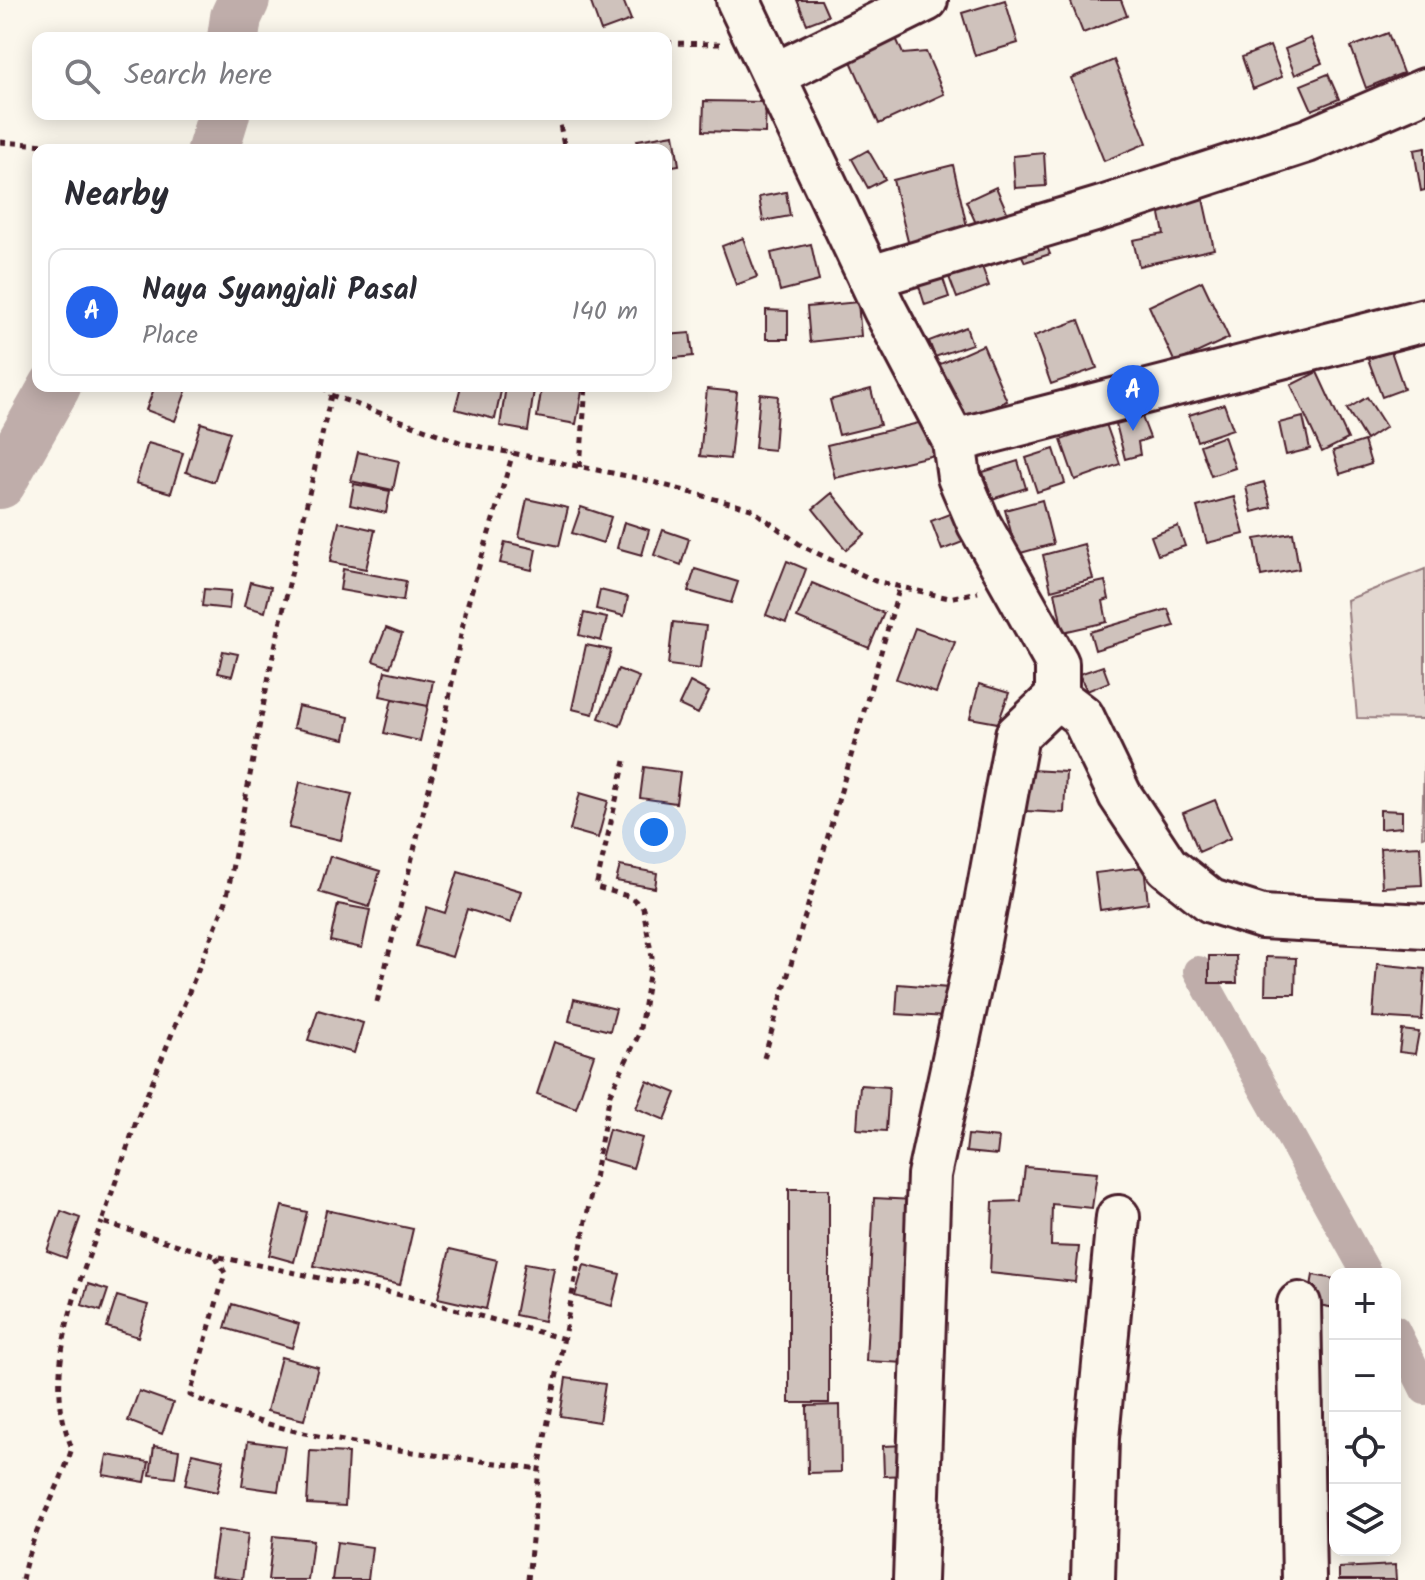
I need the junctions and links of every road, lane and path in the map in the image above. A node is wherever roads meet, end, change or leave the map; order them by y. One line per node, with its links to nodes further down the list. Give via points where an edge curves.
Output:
1 (738, 0): 4 (street)
2 (926, 0): 4 (street)
3 (672, 44): 4 (path)
4 (768, 60): 10 (street)
5 (1425, 90): 10 (street, via 1307,141)
6 (559, 120): 9 (path)
7 (0, 142): 8 (path)
8 (32, 144)
9 (564, 144)
10 (871, 277): 15 (street)
11 (1425, 320): 15 (street)
12 (328, 392): 14 (path)
13 (586, 392): 17 (path)
14 (331, 395): 16 (path, via 462,443); 26 (path, via 226,901 136,1122)
15 (954, 441): 18 (street, via 959,477)
16 (513, 453): 17 (path); 23 (path, via 465,613 443,731)
17 (580, 467): 19 (path, via 751,509 802,546 875,581)
18 (1014, 585): 19 (path, via 949,598); 20 (street, via 1057,663)
19 (900, 586): 24 (path)
20 (1057, 697): 22 (street, via 1082,716 1120,795 1167,866 1211,901 1262,917); 33 (street, via 1017,735 929,1175)
21 (625, 761): 29 (path, via 596,887 631,897 643,908 652,957 639,1034 610,1094)
22 (1425, 926)
23 (377, 1002)
24 (764, 1058)
25 (1118, 1217): 34 (street, via 1097,1438)
26 (102, 1222): 27 (path); 31 (path, via 71,1301 60,1381 62,1425 72,1448 37,1525)
27 (215, 1256): 29 (path, via 410,1297); 30 (path, via 225,1273 190,1395 224,1412 304,1433)
28 (1299, 1304): 35 (street)
29 (564, 1339): 30 (path)
30 (539, 1469): 32 (path)
31 (22, 1580)
32 (528, 1580)
33 (915, 1580)
34 (1093, 1580)
35 (1304, 1580)

